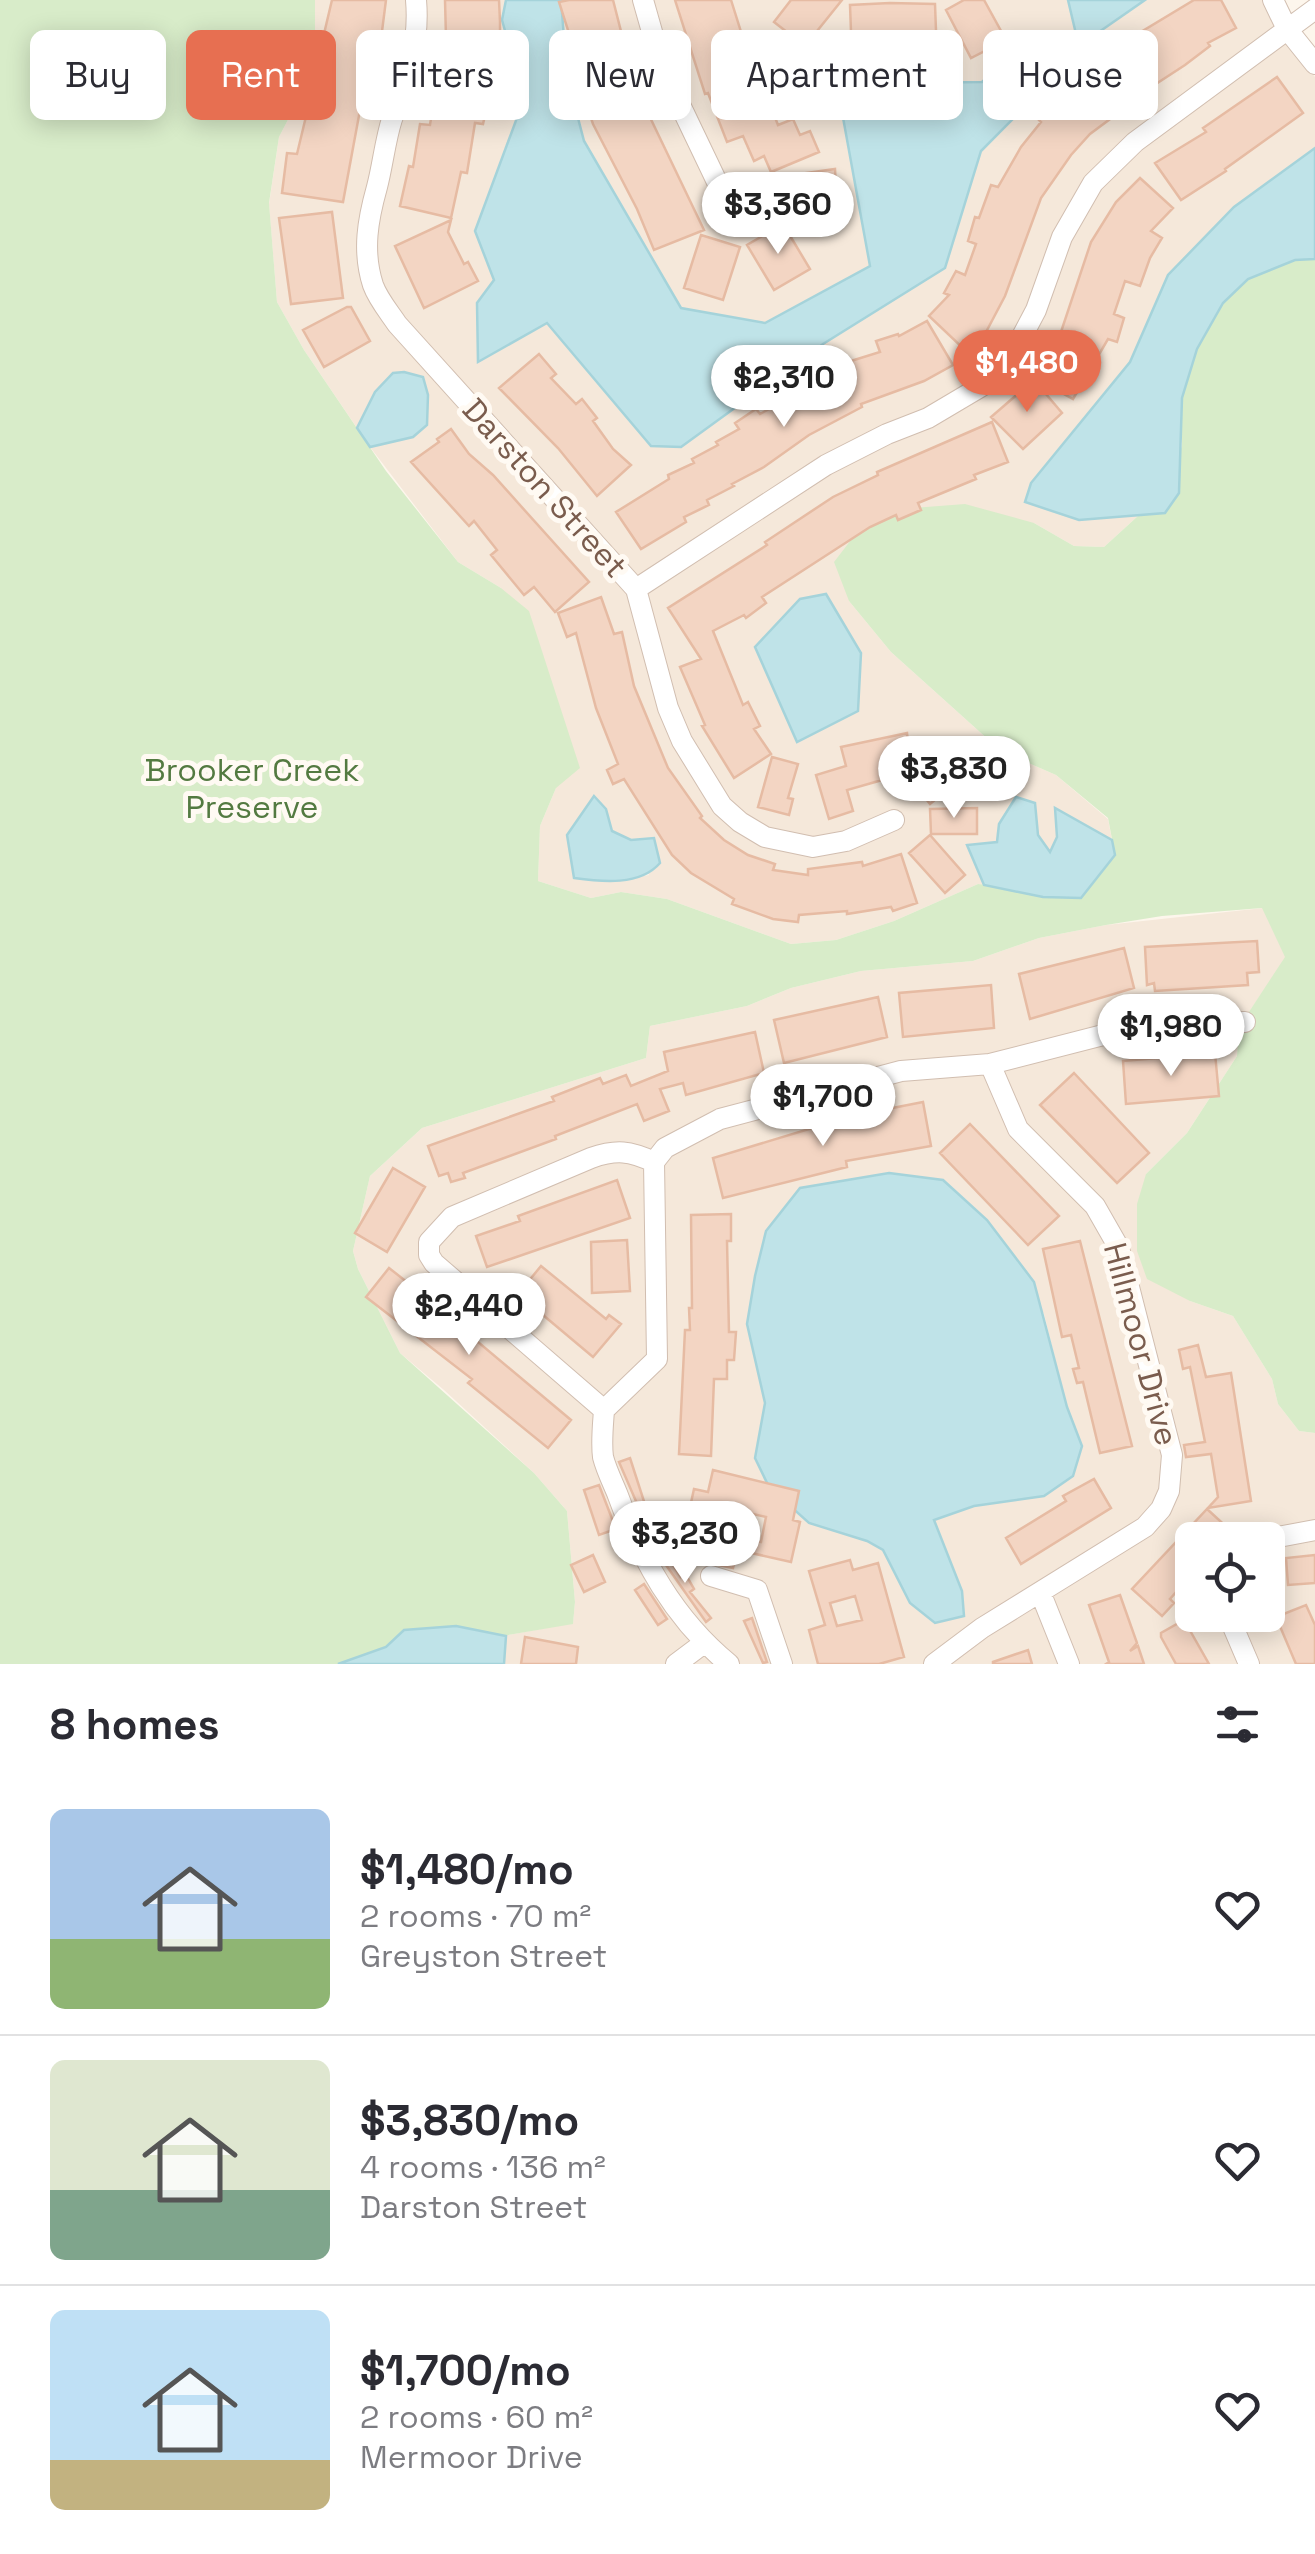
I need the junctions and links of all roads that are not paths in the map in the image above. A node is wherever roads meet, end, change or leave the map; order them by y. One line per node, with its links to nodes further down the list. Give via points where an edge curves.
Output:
1 (416, 0): 8 (street, Darston Street, via 415,53 369,211 373,284 397,324)
2 (644, 0): 7 (street, via 662,67 718,184)
3 (1273, 0): 5 (street)
4 (1315, 9): 5 (street)
5 (1287, 28): 6 (street); 8 (street, via 1135,142 1093,183 1062,237 1018,344 982,386 826,466)
6 (1315, 64)
7 (744, 200)
8 (636, 590): 9 (street, Darston Street, via 668,708 722,806 765,838 813,847 846,842)
9 (894, 820)
10 (1245, 1022): 11 (street, via 1142,1025)
11 (990, 1064): 12 (street, via 901,1070 720,1119 665,1148); 17 (street, Hillmoor Drive, via 1018,1130 1095,1206 1113,1236 1172,1454 1170,1491 1146,1526)
12 (654, 1162): 13 (street, via 657,1359); 13 (street, via 630,1150 591,1158 452,1217 429,1242 434,1263)
13 (604, 1410): 19 (street, via 603,1456 632,1534 672,1604)
14 (1315, 1530): 15 (street)
15 (1285, 1535)
16 (712, 1576): 22 (street, via 757,1590)
17 (1041, 1594): 23 (street, Hillmoor Drive); 24 (street)
18 (1235, 1632): 25 (street)
19 (704, 1643): 20 (street); 21 (street)
20 (676, 1664)
21 (730, 1664)
22 (782, 1664)
23 (934, 1664)
24 (1069, 1664)
25 (1249, 1664)

